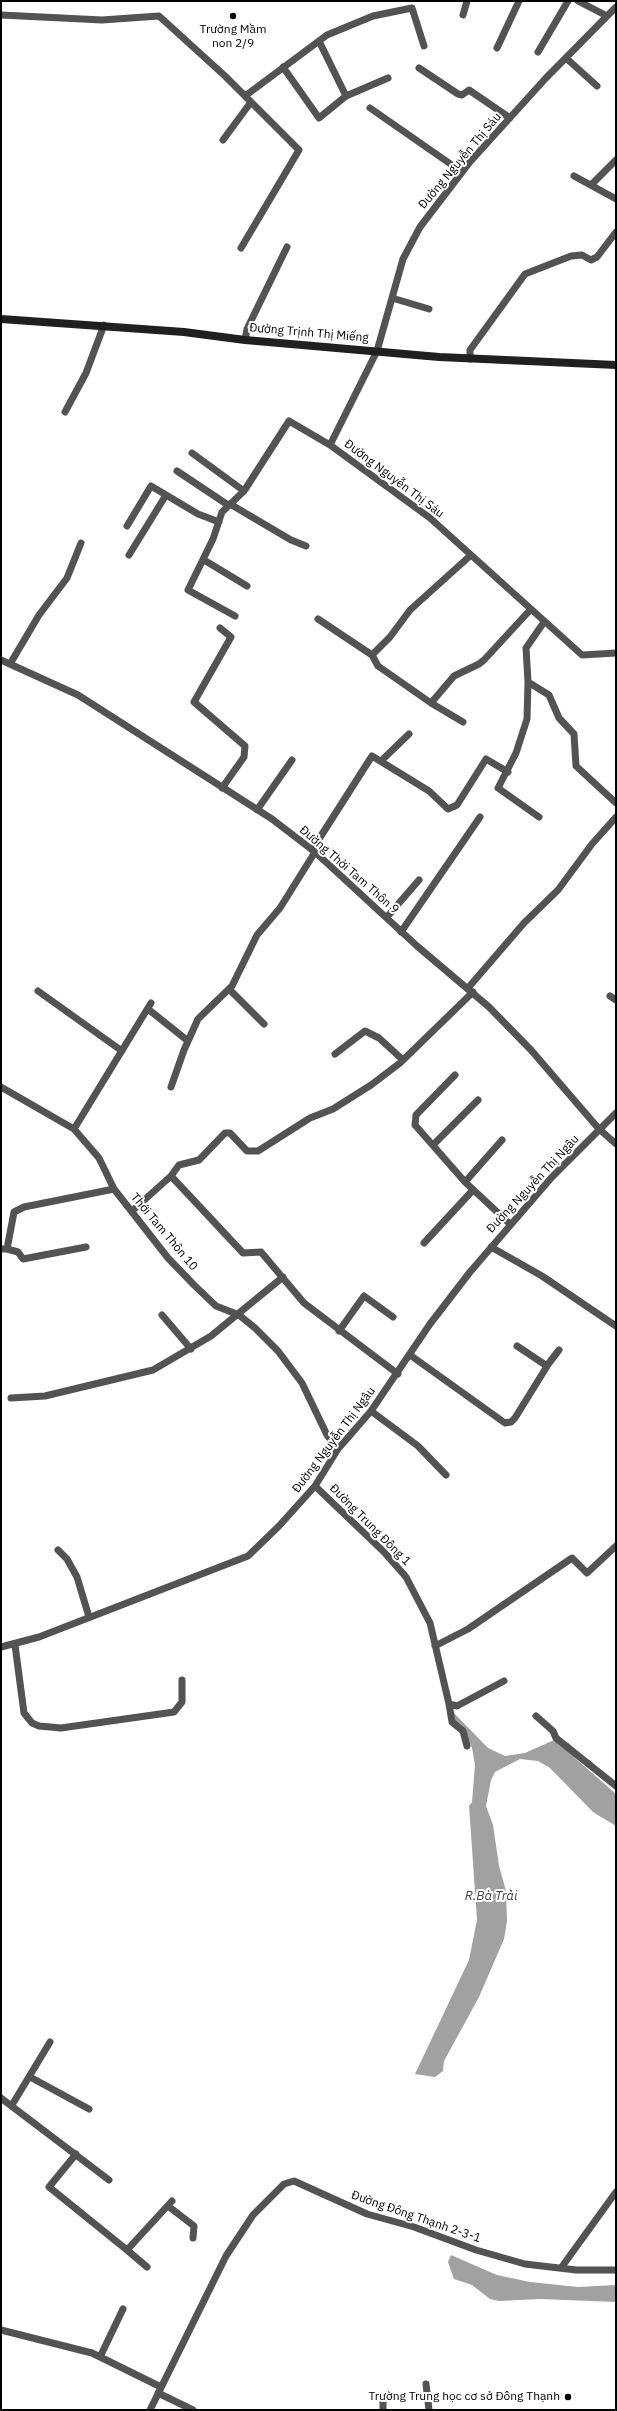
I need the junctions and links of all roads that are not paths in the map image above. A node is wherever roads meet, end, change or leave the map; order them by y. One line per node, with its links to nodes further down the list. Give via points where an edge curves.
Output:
1 (467, 1): 7 (street)
2 (519, 1): 11 (street)
3 (568, 1): 12 (street)
4 (578, 1): 8 (street)
5 (616, 7): 8 (street, Đường Nguyễn Thị Sáu)
6 (1, 14): 18 (street, via 102,20 159,16)
7 (463, 15)
8 (607, 16): 13 (street, Đường Nguyễn Thị Sáu)
9 (320, 40): 10 (street, via 373,16 412,8); 14 (street); 19 (street)
10 (424, 46)
11 (497, 48)
12 (538, 52)
13 (566, 58): 17 (street); 22 (street, Đường Nguyễn Thị Sáu)
14 (283, 67): 18 (street); 19 (street, via 319,118)
15 (419, 68): 22 (street, via 458,94 462,95 469,90)
16 (388, 78): 19 (street)
17 (597, 86)
18 (245, 96): 20 (street)
19 (346, 96)
20 (251, 102): 23 (street); 31 (street, via 299,150)
21 (370, 108): 25 (street)
22 (510, 118): 25 (street, Đường Nguyễn Thị Sáu)
23 (223, 140)
24 (616, 160): 27 (street)
25 (462, 172): 32 (street, Đường Nguyễn Thị Sáu, via 420,227 402,259)
26 (574, 176): 27 (street)
27 (592, 185): 28 (street)
28 (616, 199)
29 (616, 232): 38 (street, via 597,257 591,260 582,255 571,256 525,274 470,350)
30 (287, 247): 36 (street, via 247,329)
31 (241, 248)
32 (392, 298): 33 (street); 37 (street, Đường Nguyễn Thị Sáu)
33 (429, 309)
34 (1, 319): 35 (main road, Đường Trịnh Thị Miếng)
35 (104, 325): 36 (main road, Đường Trịnh Thị Miếng); 40 (street, via 86,373)
36 (245, 340): 37 (main road, Đường Trịnh Thị Miếng)
37 (377, 351): 38 (main road, Đường Trịnh Thị Miếng); 41 (street, Đường Nguyễn Thị Sáu)
38 (470, 359): 39 (main road, Đường Trịnh Thị Miếng)
39 (616, 365)
40 (65, 412)
41 (330, 445): 44 (street, via 288,421); 52 (street, Đường Nguyễn Thị Sáu, via 430,518)
42 (192, 453): 44 (street)
43 (177, 471): 46 (street)
44 (244, 491): 46 (street)
45 (166, 495): 47 (street, via 198,514); 48 (street, via 151,486); 51 (street)
46 (229, 505): 47 (street, via 222,512); 50 (street)
47 (219, 522): 53 (street)
48 (127, 526)
49 (81, 543): 63 (street, via 67,578 39,615)
50 (306, 546)
51 (130, 555)
52 (471, 555): 55 (street, Đường Nguyễn Thị Sáu); 61 (street, via 410,610 390,637)
53 (204, 560): 54 (street); 56 (street, via 188,590)
54 (246, 586)
55 (531, 609): 58 (street, Đường Nguyễn Thị Sáu); 65 (street, via 484,660 454,676)
56 (235, 616)
57 (318, 619): 61 (street)
58 (544, 622): 60 (street, Đường Nguyễn Thị Sáu, via 582,655); 64 (street, via 526,648)
59 (220, 628): 71 (street, via 231,637 194,702 245,746 244,756)
60 (616, 653)
61 (372, 655): 65 (street, via 378,666)
62 (1, 660): 63 (street, Đường Thời Tam Thôn 9)
63 (10, 664): 71 (street, Đường Thời Tam Thôn 9, via 78,695)
64 (528, 682): 70 (street, via 527,720); 72 (street, via 549,694 559,718 570,728 575,737 576,766)
65 (431, 703): 66 (street)
66 (463, 722)
67 (409, 734): 69 (street)
68 (292, 760): 73 (street)
69 (381, 761): 70 (street, via 429,791 448,809 457,805 486,759); 77 (street, via 372,756)
70 (508, 772): 75 (street, via 498,788)
71 (222, 788): 73 (street, Đường Thời Tam Thôn 9)
72 (616, 803)
73 (257, 810): 77 (street, Đường Thời Tam Thôn 9)
74 (480, 817): 80 (street)
75 (539, 817)
76 (616, 819): 82 (street, via 592,844 558,890 524,924)
77 (313, 851): 79 (street, Đường Thời Tam Thôn 9); 81 (street, via 280,908 257,935)
78 (419, 880): 79 (street)
79 (387, 918): 80 (street, Đường Thời Tam Thôn 9)
80 (401, 932): 82 (street, Đường Thời Tam Thôn 9)
81 (229, 989): 84 (street); 85 (street, via 198,1020)
82 (470, 990): 88 (street); 95 (street, Đường Thời Tam Thôn 9, via 531,1050)
83 (38, 991): 86 (street)
84 (264, 1024)
85 (188, 1041): 86 (street, via 149,1006); 91 (street)
86 (122, 1051): 94 (street)
87 (335, 1054): 88 (street, via 365,1031 379,1038)
88 (403, 1060): 99 (street, via 371,1085 333,1109 310,1118 258,1151 247,1151 227,1131 204,1156 199,1160 179,1165)
89 (455, 1075): 98 (street, via 416,1115 415,1125)
90 (1, 1087): 94 (street)
91 (171, 1087)
92 (478, 1100): 98 (street)
93 (616, 1113): 95 (street, Đường Nguyễn Thị Ngâu)
94 (74, 1128): 101 (street, via 99,1158)
95 (600, 1129): 97 (street, Đường Thời Tam Thôn 9); 104 (street, Đường Nguyễn Thị Ngâu)
96 (502, 1140): 100 (street)
97 (616, 1144)
98 (433, 1145): 100 (street)
99 (171, 1176): 103 (street); 109 (street, via 243,1254 261,1252)
100 (464, 1182): 102 (street)
101 (114, 1189): 103 (street, Thới Tam Thôn 10); 108 (street, Thới Tam Thôn 10, via 24,1207 14,1212)
102 (473, 1190): 104 (street); 105 (street)
103 (132, 1211): 111 (street, Thới Tam Thôn 10, via 168,1258 194,1285 216,1306)
104 (510, 1224): 107 (street, Đường Nguyễn Thị Ngâu)
105 (424, 1243)
106 (86, 1247): 108 (street, via 23,1259 18,1252)
107 (491, 1247): 113 (street, via 542,1276); 118 (street, Đường Nguyễn Thị Ngâu, via 430,1324)
108 (4, 1249)
109 (283, 1277): 111 (street); 114 (street, via 304,1304)
110 (162, 1315): 116 (street)
111 (239, 1316): 116 (street); 123 (street, Thới Tam Thôn 10, via 278,1351 298,1378 327,1434)
112 (393, 1317): 114 (street, via 364,1296)
113 (616, 1326)
114 (339, 1331): 120 (street)
115 (517, 1346): 119 (street)
116 (191, 1349): 121 (street, via 153,1370 45,1396)
117 (559, 1350): 119 (street)
118 (410, 1354): 119 (street, via 505,1423 515,1418); 120 (street, Đường Nguyễn Thị Ngâu)
119 (547, 1366)
120 (398, 1374): 122 (street, Đường Nguyễn Thị Ngâu)
121 (11, 1398)
122 (371, 1411): 123 (street, Đường Nguyễn Thị Ngâu); 124 (street, via 418,1446)
123 (338, 1449): 125 (street, Đường Nguyễn Thị Ngâu)
124 (446, 1475)
125 (315, 1486): 128 (street, Đường Nguyễn Thị Ngâu, via 248,1556); 130 (street, Đường Trung Đông 1, via 384,1552 406,1577 430,1623)
126 (616, 1546): 130 (street, via 587,1573 572,1558 468,1629)
127 (58, 1550): 128 (street, via 68,1559 77,1577)
128 (89, 1617): 129 (street, Đường Nguyễn Thị Ngâu)
129 (15, 1645): 131 (street, Đường Nguyễn Thị Ngâu); 132 (street, via 24,1713 32,1723 39,1726 61,1728 174,1712 182,1702)
130 (435, 1646): 134 (street, Đường Trung Đông 1)
131 (1, 1647)
132 (182, 1680)
133 (504, 1681): 134 (street, via 457,1706)
134 (449, 1704): 136 (street, Đường Trung Đông 1, via 452,1722 463,1730)
135 (536, 1716): 137 (street, via 553,1731 556,1738)
136 (467, 1746)
137 (616, 1786)
138 (50, 2042): 139 (street)
139 (30, 2077): 141 (street); 142 (street)
140 (1, 2098): 141 (street)
141 (12, 2105): 143 (street)
142 (89, 2109)
143 (76, 2154): 144 (street); 147 (street, via 49,2187)
144 (109, 2180)
145 (616, 2192): 149 (street)
146 (193, 2238): 147 (street, via 194,2226 170,2204)
147 (127, 2250): 148 (street)
148 (147, 2267)
149 (560, 2268): 150 (street, Đường Đông Thạnh 2-3-1); 155 (street, Đường Đông Thạnh 2-3-1, via 525,2264 476,2250 414,2227 367,2214 294,2181 284,2184 265,2200 243,2226)
150 (616, 2270)
151 (123, 2309): 153 (street)
152 (1, 2330): 153 (street, via 71,2347)
153 (100, 2357): 155 (street)
154 (426, 2384): 160 (street)
155 (160, 2390): 157 (street, Đường Đông Thạnh 2-3-1); 158 (street)
156 (383, 2399): 159 (street)
157 (150, 2410)
158 (193, 2410)
159 (383, 2410)
160 (429, 2410)

